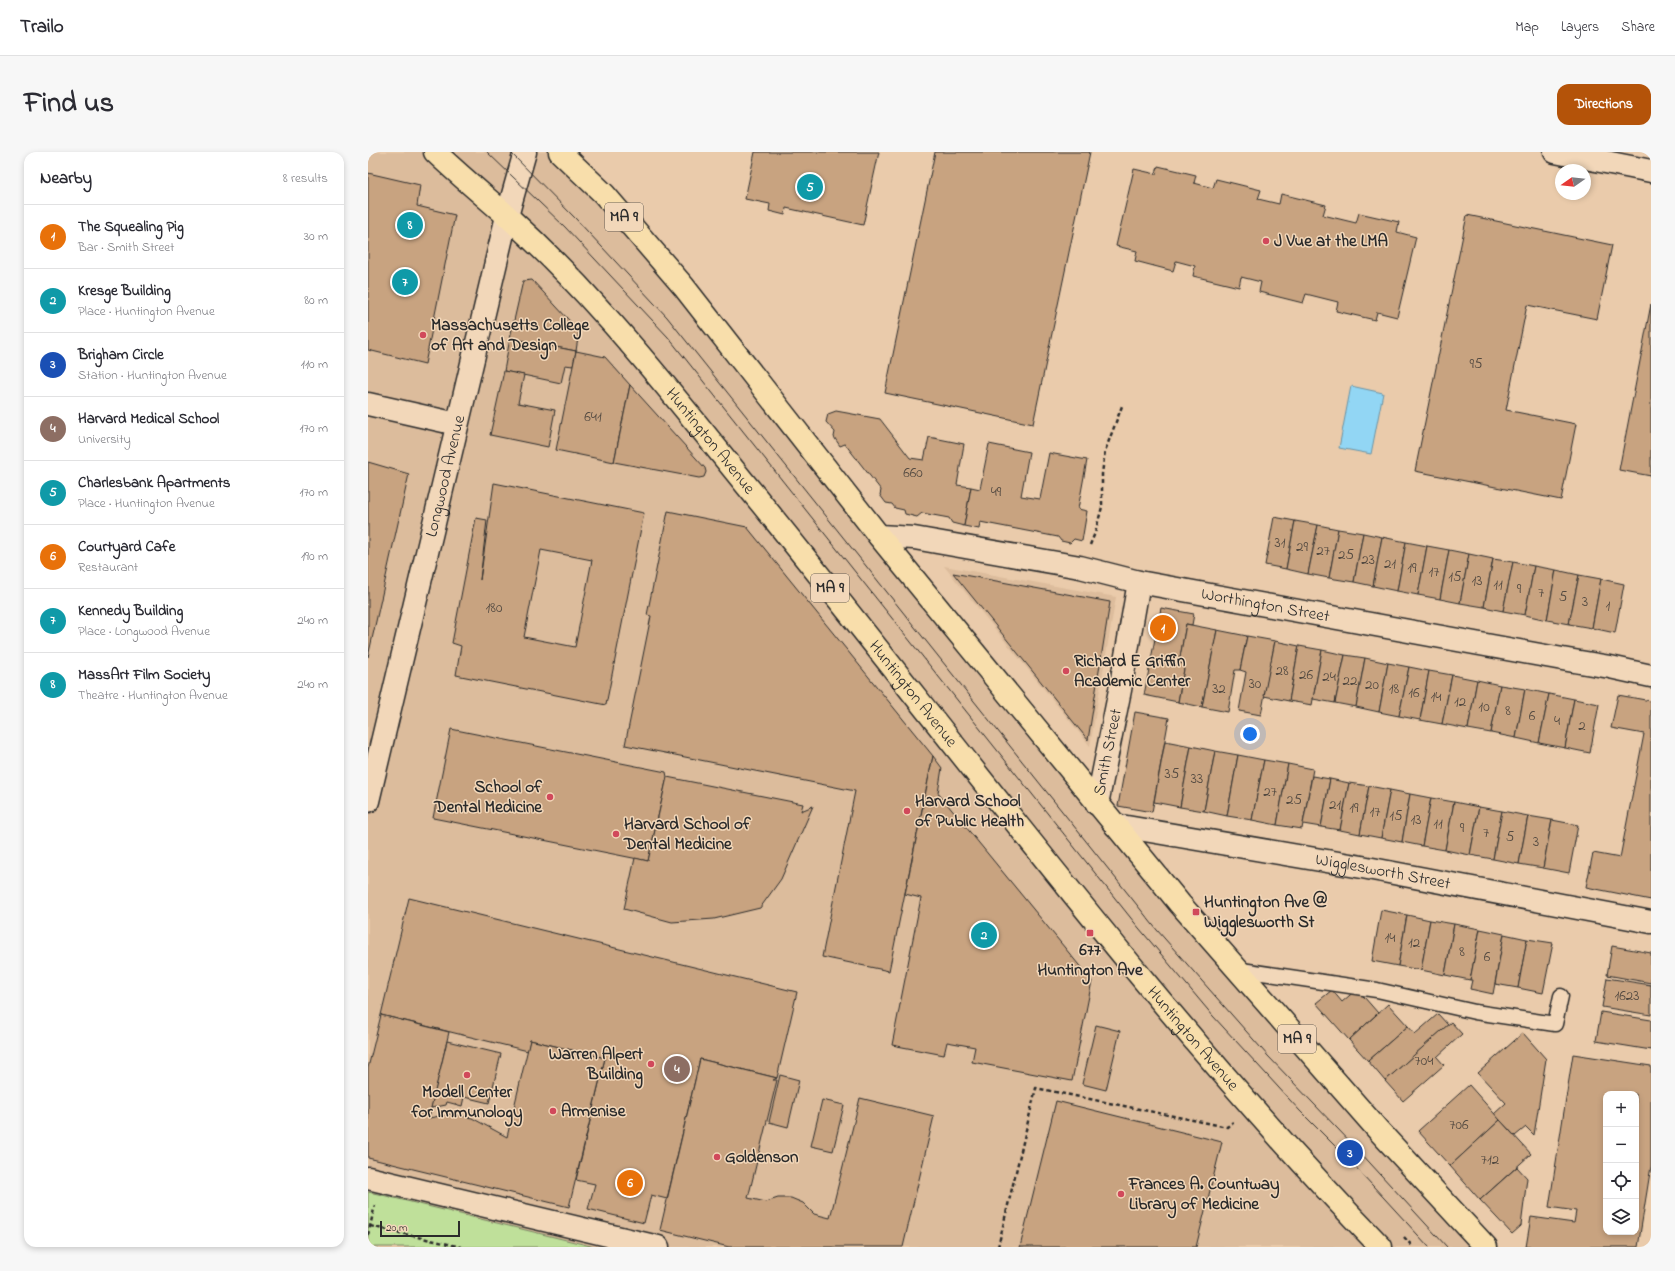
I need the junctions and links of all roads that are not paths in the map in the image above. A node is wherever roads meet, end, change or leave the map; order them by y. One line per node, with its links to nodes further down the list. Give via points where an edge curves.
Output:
1 (435, 152): 6 (main road, Huntington Avenue / MA 9)
2 (525, 152): 6 (street, Longwood Avenue)
3 (560, 152): 9 (main road, MA 9, via 604,194 684,287)
4 (1555, 152): 5 (street)
5 (1651, 171)
6 (507, 216): 8 (street, Longwood Avenue); 20 (main road, Huntington Avenue / MA 9, via 557,263 599,308 677,399 1104,933 1252,1107)
7 (368, 404): 8 (street)
8 (457, 424): 12 (street, Longwood Avenue)
9 (879, 536): 10 (street, Worthington Street, via 914,538 1080,567); 13 (main road, MA 9)
10 (1139, 582): 11 (street, Worthington Street); 13 (street, Smith Street)
11 (1651, 676)
12 (368, 801)
13 (1097, 804): 14 (main road, MA 9)
14 (1115, 825): 15 (street, Wigglesworth Street, via 1362,867); 16 (main road, MA 9)
15 (1651, 922)
16 (1235, 969): 17 (lane, via 1377,990 1475,1012 1555,1024); 21 (main road, MA 9)
17 (1561, 996)
18 (368, 1178): 19 (street)
19 (658, 1247)
20 (1381, 1247)
21 (1486, 1247)

